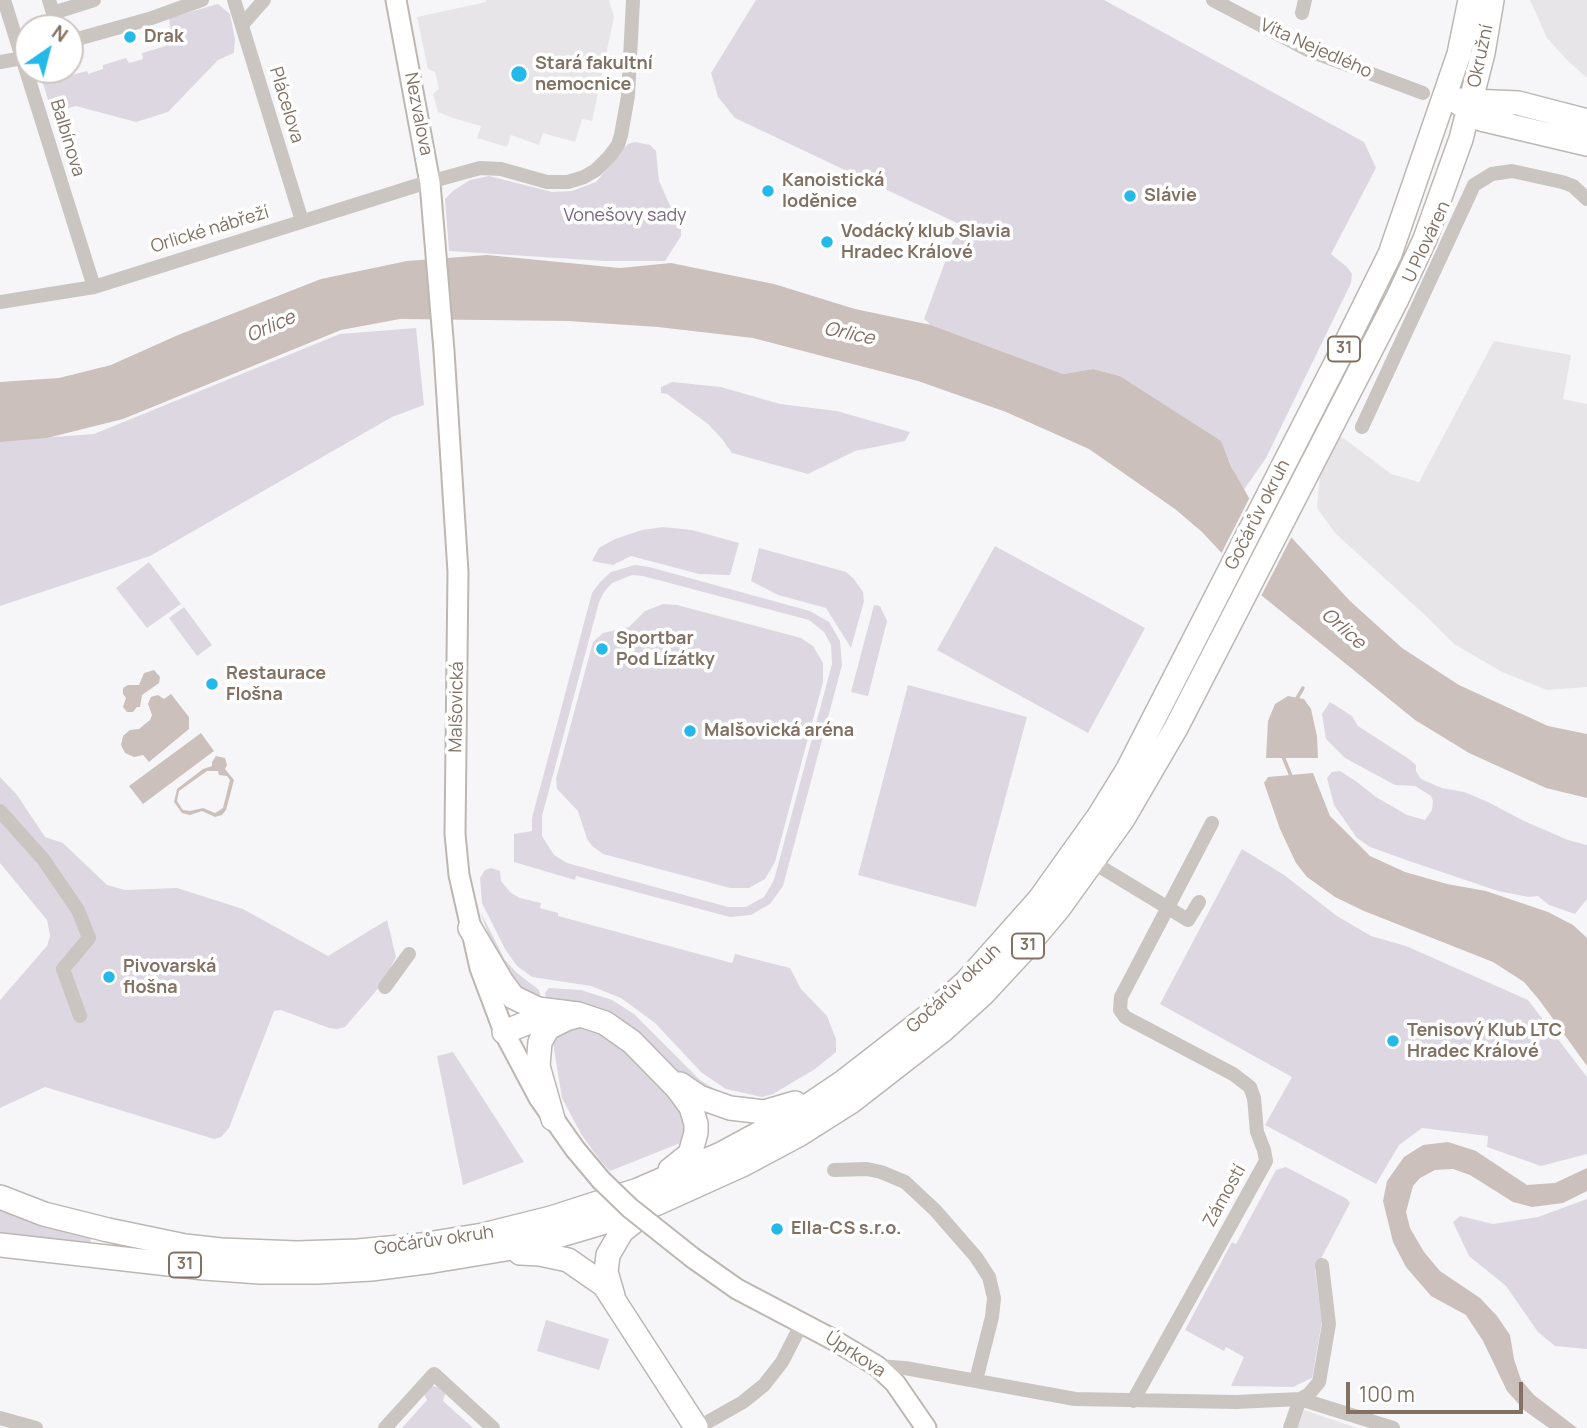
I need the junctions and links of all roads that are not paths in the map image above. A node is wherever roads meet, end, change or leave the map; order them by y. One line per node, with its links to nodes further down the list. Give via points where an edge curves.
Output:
1 (4, 0): 13 (street, Balbínova)
2 (94, 0): 11 (street)
3 (202, 0): 14 (street)
4 (234, 0): 12 (street, Plácelova)
5 (264, 0): 12 (street)
6 (396, 0): 26 (street, Nezvalova)
7 (633, 0): 26 (street, Orlické nábřeží, via 628,96 621,135 596,170 568,182 547,182 490,167)
8 (1213, 0): 18 (street, Víta Nejedlého, via 1310,51)
9 (1470, 0): 16 (main road, Okružní / 31)
10 (1492, 0): 15 (main road, Okružní / 31)
11 (51, 7)
12 (242, 25): 28 (street, Plácelova)
13 (14, 28)
14 (84, 37)
15 (1483, 53): 19 (main road, via 1488,77); 20 (main road, Okružní / 31)
16 (1459, 54): 20 (main road, via 1456,80); 23 (main road, Gočárův okruh / 31)
17 (33, 84): 29 (street, Balbínova)
18 (1423, 93)
19 (1511, 103): 20 (main road); 21 (main road)
20 (1468, 105): 22 (main road, via 1481,119); 23 (main road, via 1445,113); 25 (main road, Gočárův okruh / 31)
21 (1587, 121)
22 (1521, 129): 24 (main road); 25 (main road, via 1490,133)
23 (1433, 130): 45 (main road, Gočárův okruh / 31, via 1375,287 1128,769 1039,900 966,982)
24 (1587, 144)
25 (1456, 156): 35 (main road, Gočárův okruh / 31, via 1397,299 1151,774)
26 (430, 183): 28 (street, Orlické nábřeží); 31 (street, Nezvalova)
27 (1587, 199): 32 (street, U Plováren, via 1573,186 1512,171 1492,174 1474,185)
28 (302, 221): 29 (street, Orlické nábřeží)
29 (94, 287): 30 (street, Orlické nábřeží)
30 (0, 302)
31 (444, 351): 38 (street, Malšovická, via 458,572 455,834)
32 (1362, 427)
33 (0, 811): 41 (street, via 43,859 78,910 89,937 64,970)
34 (1212, 823): 37 (street, Zámostí)
35 (1094, 863): 37 (street); 51 (main road, Gočárův okruh / 31, via 993,983 898,1067 800,1134)
36 (1199, 902): 37 (street, via 1188,920)
37 (1167, 907): 60 (street, Zámostí, via 1121,997 1121,1012 1250,1087 1266,1161)
38 (470, 928): 42 (main road, via 506,988 519,1001 538,1009); 43 (street, Malšovická)
39 (409, 954): 40 (street)
40 (385, 987)
41 (80, 1016)
42 (587, 1016): 43 (main road, via 546,1018); 44 (main road, via 614,1028); 46 (main road, via 553,1024 540,1042 538,1066)
43 (504, 1032): 46 (street, Malšovická)
44 (654, 1063): 45 (main road, via 699,1097 746,1111 786,1107); 49 (main road, via 691,1107 696,1139 684,1160)
45 (843, 1083): 49 (main road, Gočárův okruh / 31, via 765,1132)
46 (553, 1119): 47 (street, Malšovická)
47 (575, 1149): 56 (street, Úprkova, bridge, via 623,1201 693,1258 737,1289)
48 (834, 1170): 58 (street, via 867,1169 905,1182 976,1256 989,1277 994,1298)
49 (638, 1190): 50 (main road, Gočárův okruh / 31, via 483,1235 421,1245 297,1253 221,1250 148,1239 44,1214)
50 (0, 1197)
51 (669, 1199): 53 (main road, Gočárův okruh / 31, via 601,1224); 55 (main road, via 628,1226 610,1248 606,1272)
52 (0, 1245): 53 (main road, Gočárův okruh / 31, via 260,1272 371,1269)
53 (492, 1252): 55 (main road, via 568,1260 597,1279)
54 (1322, 1265): 59 (street, via 1329,1324 1319,1382)
55 (616, 1302): 62 (main road)
56 (802, 1323): 57 (street, Úprkova); 62 (street, via 764,1385)
57 (877, 1366): 58 (street); 66 (street, Úprkova, via 895,1383)
58 (976, 1380): 60 (street, via 1075,1399)
59 (1300, 1399): 60 (street); 67 (street); 68 (street)
60 (1133, 1401)
61 (0, 1418): 63 (street)
62 (696, 1427)
63 (36, 1428)
64 (385, 1428): 65 (street, via 434,1374)
65 (494, 1428)
66 (926, 1428)
67 (1290, 1428)
68 (1393, 1428)

